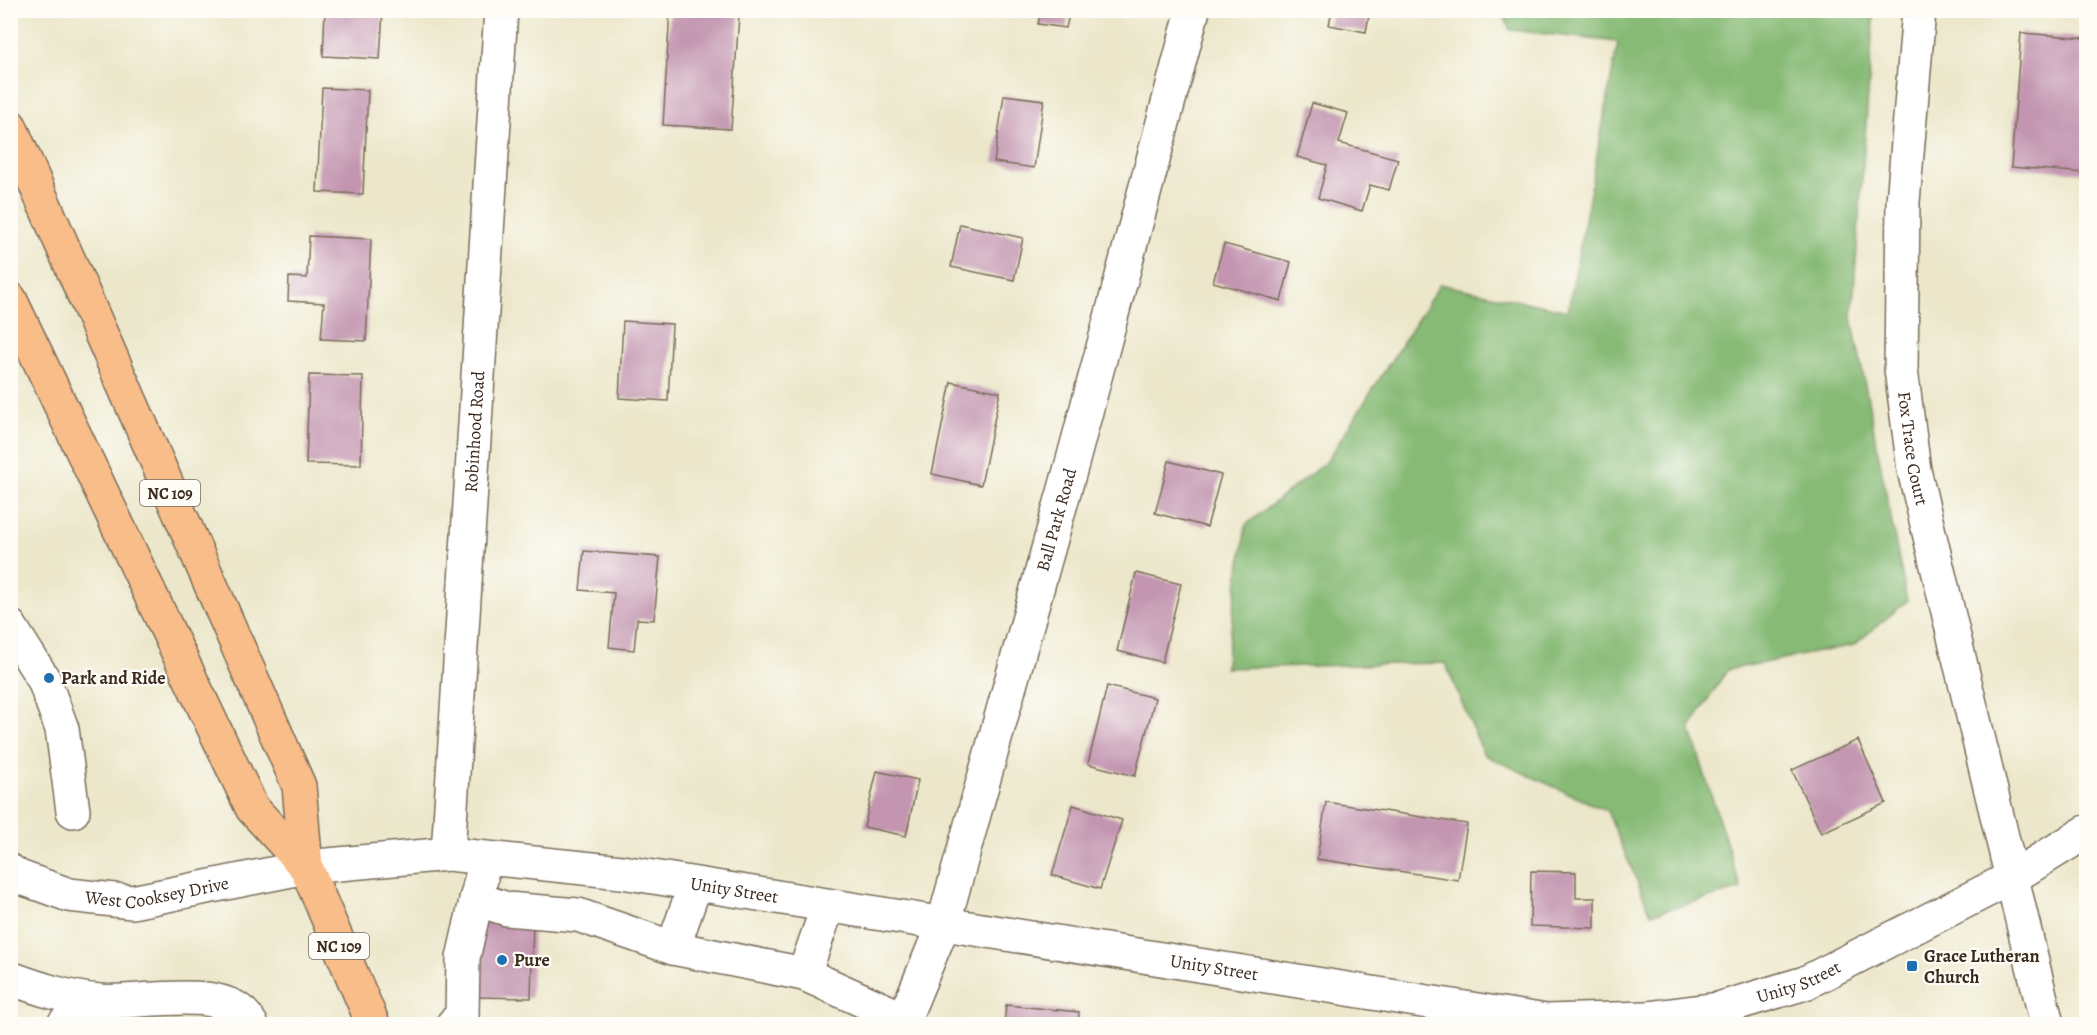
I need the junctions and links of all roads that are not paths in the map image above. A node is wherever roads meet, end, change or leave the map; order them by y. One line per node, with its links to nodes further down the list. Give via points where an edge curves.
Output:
1 (501, 10): 9 (street, Robinhood Road)
2 (1193, 10): 19 (street, Ball Park Road)
3 (1919, 10): 14 (street, Fox Trace Court, via 1903,202 1901,369 1914,470)
4 (10, 126): 11 (main road, NC 109, via 299,786)
5 (10, 299): 11 (main road, NC 109, via 252,808)
6 (10, 626): 7 (street, via 44,680 62,729)
7 (73, 811)
8 (2086, 832): 14 (street, Unity Street)
9 (448, 854): 10 (street, Unity Street); 11 (street, Unity Street)
10 (485, 858): 12 (street, Unity Street); 16 (street)
11 (306, 867): 13 (street, West Cooksey Drive, via 132,902 69,895); 28 (main road, NC 109)
12 (588, 869): 15 (street, Unity Street); 18 (street)
13 (10, 872)
14 (2013, 877): 25 (street, Unity Street, via 1805,983 1718,1009); 30 (street, Fox Trace Court)
15 (695, 885): 17 (street, Unity Street); 20 (street)
16 (476, 899): 18 (street, via 507,909); 29 (street, via 463,958 462,1016)
17 (828, 906): 19 (street, Unity Street); 21 (street)
18 (578, 915): 20 (street)
19 (943, 925): 24 (street, Ball Park Road); 25 (street, Unity Street, via 1546,1021)
20 (674, 948): 21 (street)
21 (804, 974): 24 (street)
22 (10, 978): 23 (street, via 50,993)
23 (100, 1001): 26 (street); 27 (street, via 208,999 227,1003 246,1016)
24 (903, 1022)
25 (1624, 1022)
26 (64, 1024)
27 (250, 1024)
28 (373, 1024)
29 (453, 1024)
30 (2048, 1024)

